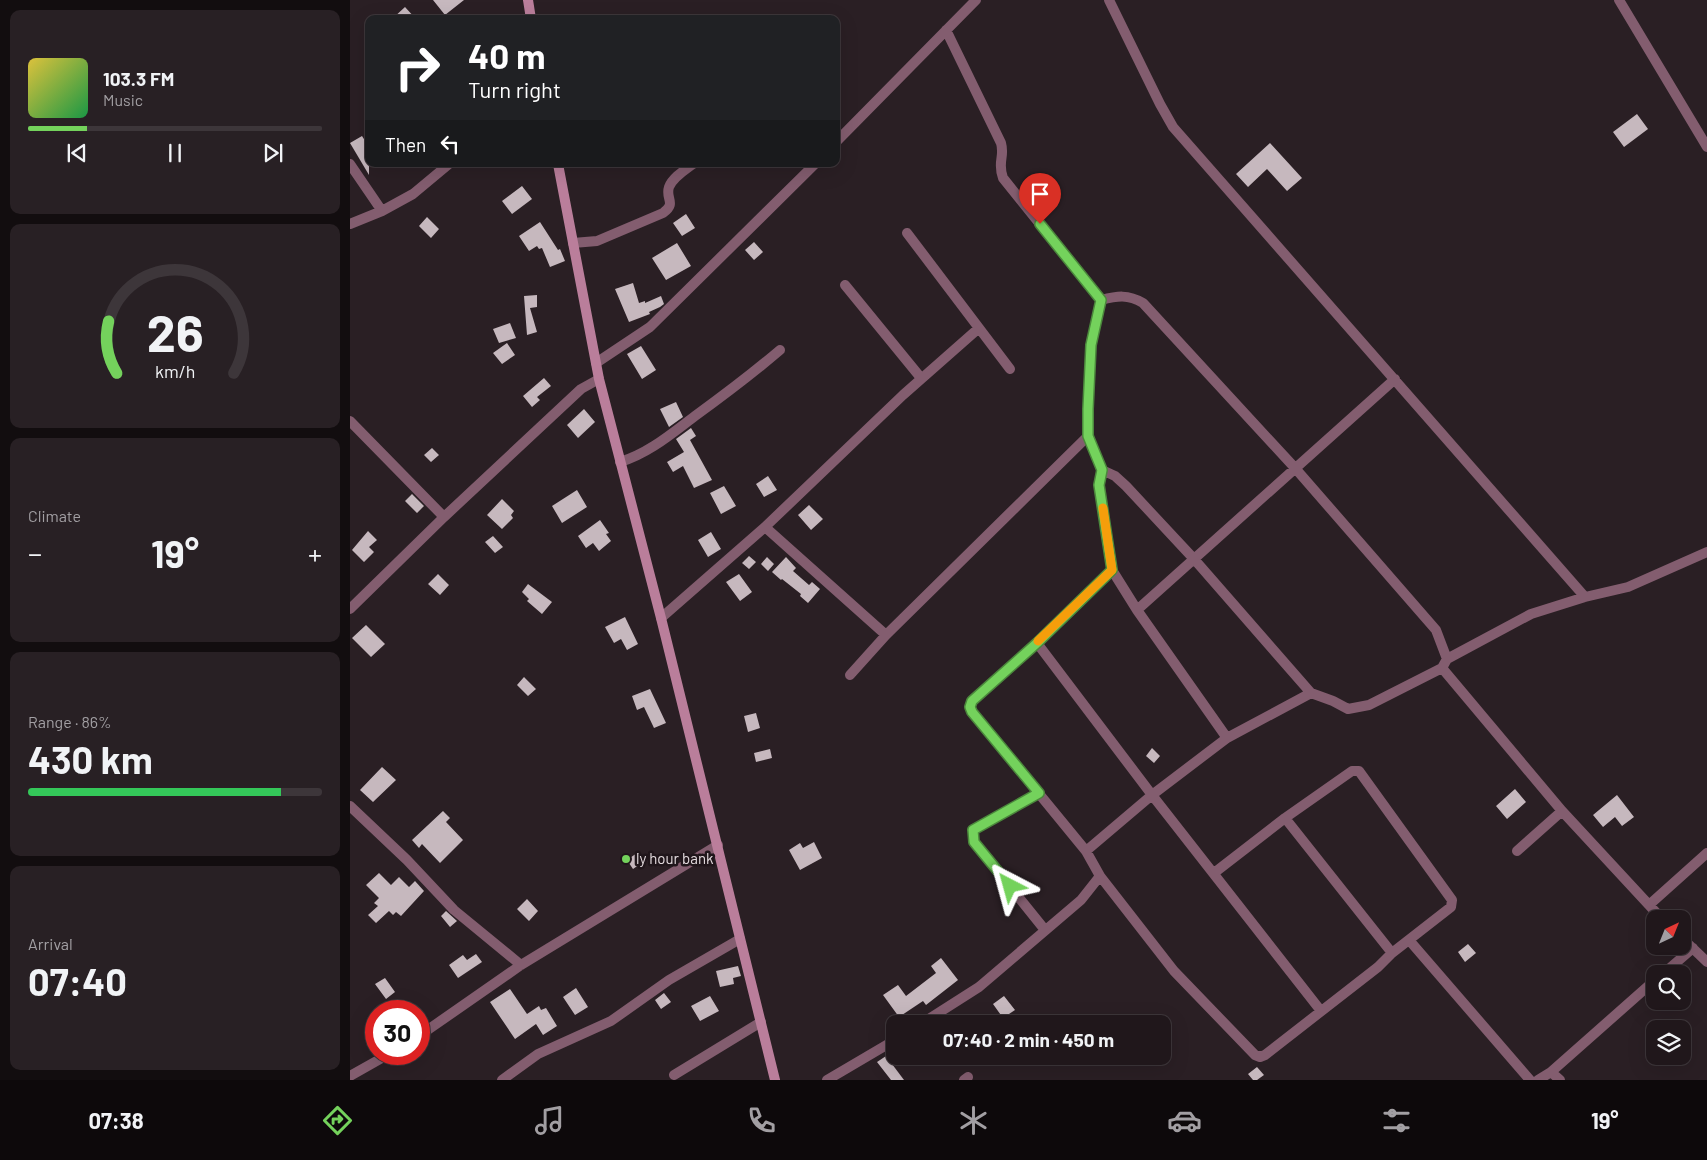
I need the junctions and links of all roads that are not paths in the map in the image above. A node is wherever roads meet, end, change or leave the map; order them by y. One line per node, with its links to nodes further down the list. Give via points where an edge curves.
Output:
1 (528, 0): 5 (street)
2 (976, 0): 6 (street)
3 (1109, 0): 26 (street, via 1173,126)
4 (1619, 0): 8 (street)
5 (531, 15)
6 (946, 30): 7 (street); 19 (street, via 1001,142 1003,178)
7 (840, 138)
8 (1707, 147)
9 (350, 164): 14 (street)
10 (446, 167): 14 (street, via 420,189)
11 (559, 167): 17 (street)
12 (690, 167): 17 (street, via 670,185 671,206 664,213 597,241)
13 (812, 167): 22 (street, via 650,328)
14 (382, 211): 15 (street)
15 (350, 224)
16 (907, 233): 20 (street)
17 (573, 243): 22 (street)
18 (845, 285): 24 (street)
19 (1101, 300): 28 (street, via 1091,345); 30 (street, via 1121,295 1143,303)
20 (980, 328): 23 (street); 24 (street)
21 (780, 350): 29 (street, via 661,442)
22 (596, 364): 25 (street)
23 (1010, 369)
24 (921, 378): 33 (street)
25 (599, 379): 29 (street); 32 (street, via 580,389)
26 (1395, 379): 30 (street); 37 (street)
27 (350, 422): 32 (street)
28 (1088, 436): 31 (street); 41 (street)
29 (620, 462): 40 (street)
30 (1295, 468): 35 (street); 43 (street, via 1436,630)
31 (1102, 470): 35 (street, via 1116,476); 36 (street, via 1099,485)
32 (444, 517): 38 (street)
33 (765, 527): 40 (street); 41 (street)
34 (1707, 552): 37 (street, via 1628,587)
35 (1194, 559): 39 (street); 45 (street)
36 (1112, 570): 39 (street); 42 (street)
37 (1585, 597): 43 (street, via 1531,614)
38 (350, 609)
39 (1137, 610): 46 (street)
40 (661, 618): 52 (street)
41 (886, 635): 44 (street)
42 (1037, 643): 47 (street, via 972,701 970,707); 48 (street)
43 (1445, 664): 45 (street, via 1369,705 1348,709); 50 (street)
44 (850, 675)
45 (1311, 693): 46 (street)
46 (1226, 738): 48 (street)
47 (1039, 793): 53 (street); 60 (street, via 973,830 974,842)
48 (1152, 795): 53 (street); 56 (street)
49 (350, 806): 66 (street, via 454,910)
50 (1562, 811): 54 (street); 58 (street)
51 (1285, 818): 56 (street); 62 (street, via 1352,771 1359,771 1452,900 1451,907); 64 (street)
52 (718, 846): 61 (street); 66 (street)
53 (1086, 851): 57 (street)
54 (1516, 851)
55 (1707, 853): 58 (street)
56 (1214, 873): 69 (street)
57 (1100, 876): 60 (street, via 1081,900); 69 (street, via 1174,971 1255,1054 1265,1055)
58 (1648, 905): 59 (street)
59 (1653, 910)
60 (1045, 930): 70 (street, via 979,987)
61 (740, 940): 71 (street); 78 (street, via 668,980 611,1020 538,1054)
62 (1409, 940): 64 (street); 81 (street)
63 (1693, 948): 65 (street); 67 (street)
64 (1392, 953): 69 (street)
65 (1707, 962)
66 (521, 965): 72 (street)
67 (1673, 965)
68 (1646, 988): 75 (street)
69 (1321, 1011)
70 (935, 1015)
71 (761, 1022): 76 (street); 79 (street)
72 (430, 1028)
73 (886, 1045): 80 (street)
74 (369, 1065): 77 (street)
75 (1551, 1072): 82 (street); 83 (street)
76 (674, 1075)
77 (350, 1076)
78 (502, 1080)
79 (775, 1080)
80 (827, 1080)
81 (1530, 1080)
82 (1538, 1080)
83 (1560, 1080)

